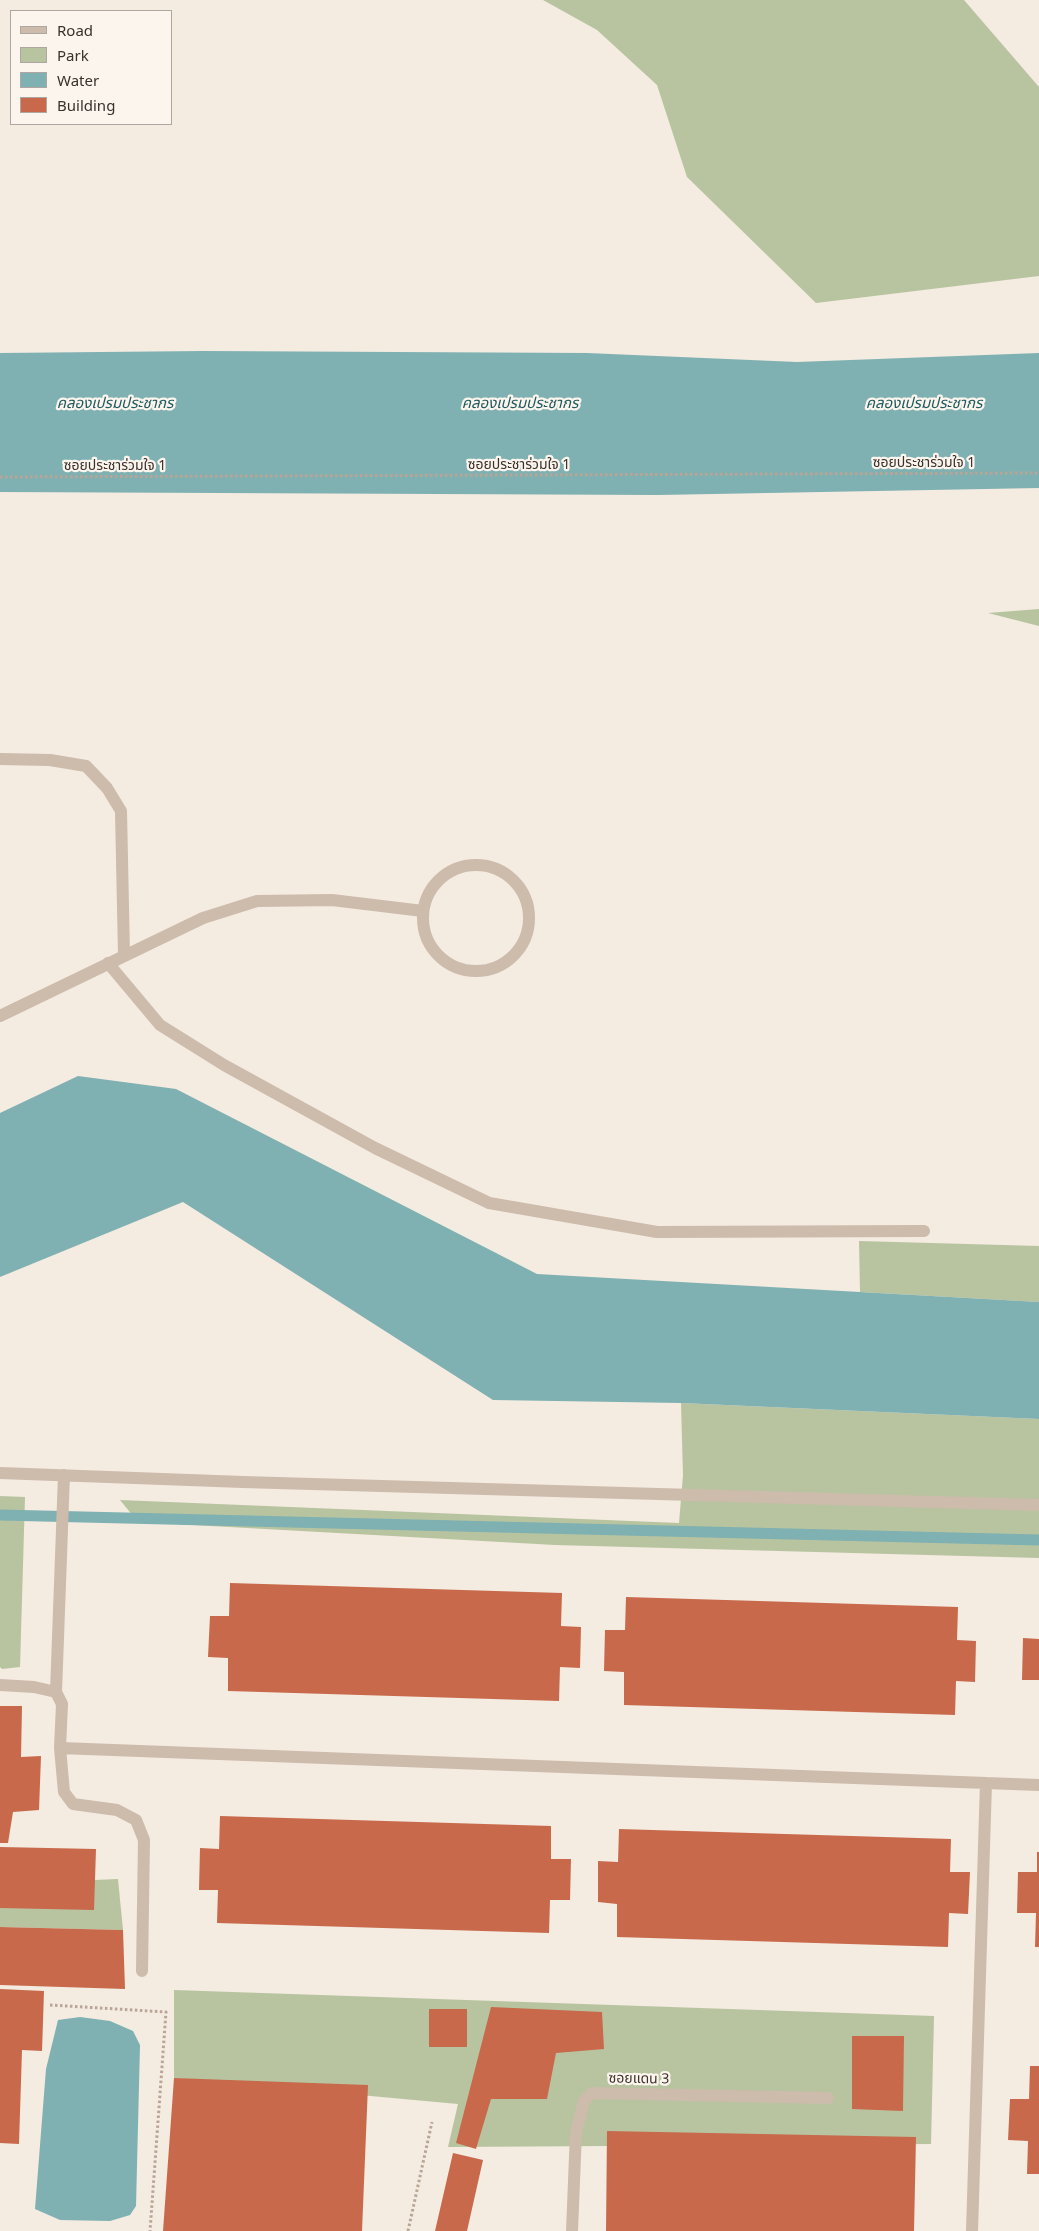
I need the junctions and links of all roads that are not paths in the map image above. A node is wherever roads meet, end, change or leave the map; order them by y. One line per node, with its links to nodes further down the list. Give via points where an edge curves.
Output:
1 (0, 759): 3 (street, via 50,760 86,766 112,796 121,811)
2 (423, 910): 2 (street, via 423,928 440,958 472,971 490,969 505,962 518,950 526,934 529,917 526,899 517,884 504,872 487,865 453,869 438,879); 3 (street, via 332,900 257,901 203,918)
3 (124, 955): 4 (street)
4 (108, 963): 5 (street); 6 (street, via 160,1025 375,1148 489,1203 657,1232)
5 (0, 1016)
6 (924, 1231)
7 (0, 1473): 8 (street)
8 (64, 1475): 9 (street); 11 (street)
9 (1039, 1505)
10 (0, 1685): 11 (street)
11 (56, 1692): 12 (street, via 62,1704)
12 (60, 1748): 13 (street); 15 (street, via 64,1792 73,1804 117,1810 136,1820 144,1840)
13 (986, 1783): 14 (street); 18 (street)
14 (1039, 1785)
15 (142, 1971)
16 (828, 2098): 17 (street, ซอยแดน 3, via 592,2093 584,2101 576,2132)
17 (572, 2231)
18 (972, 2231)

